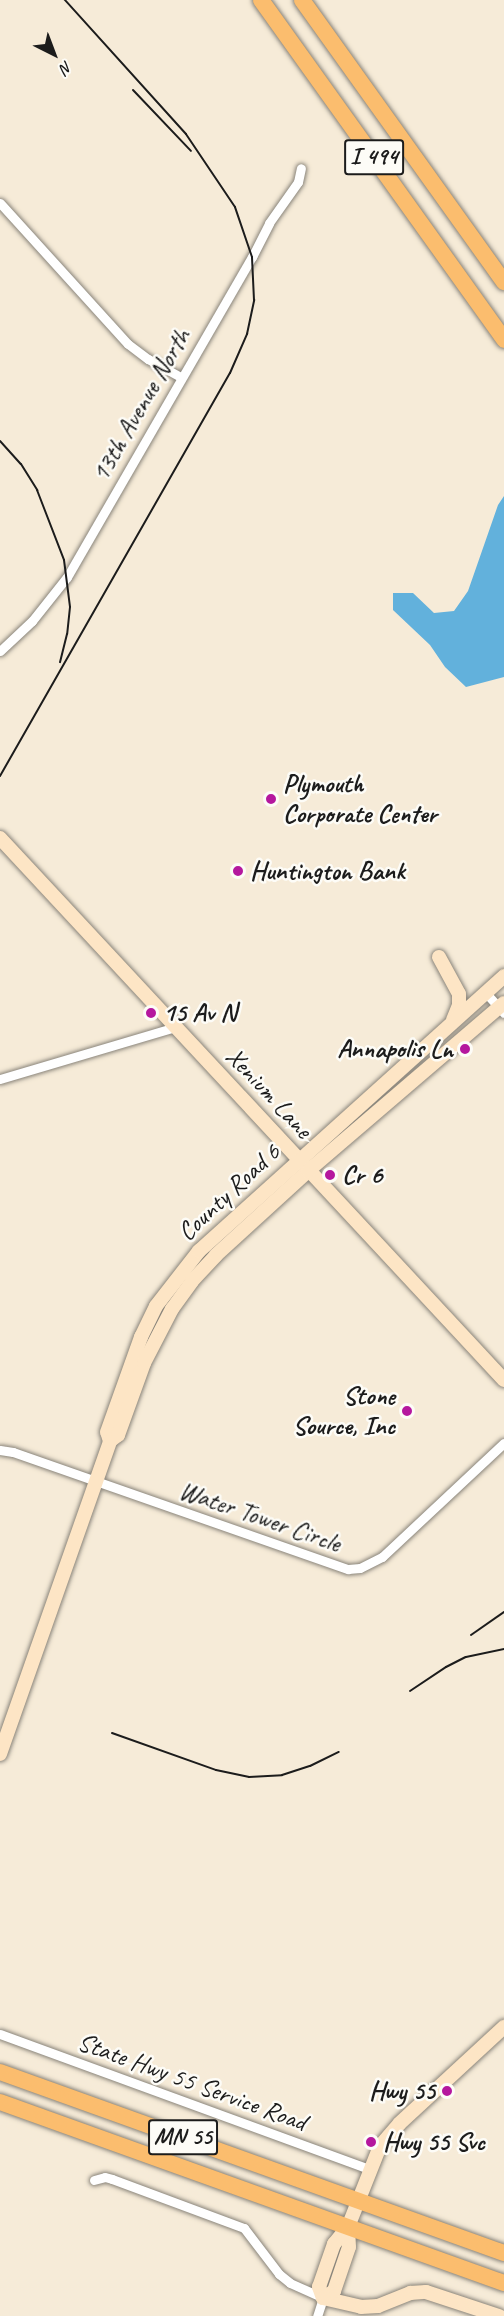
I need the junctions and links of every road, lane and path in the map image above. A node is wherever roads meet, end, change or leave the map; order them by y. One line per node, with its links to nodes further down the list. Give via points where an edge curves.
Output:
1 (261, 0): 6 (highway, I 494)
2 (302, 0): 5 (highway, I 494)
3 (301, 168): 9 (street, 13th Avenue North, via 298,182 269,223)
4 (0, 203): 9 (street, via 128,344)
5 (504, 282)
6 (486, 315): 7 (highway, I 494); 8 (highway)
7 (504, 340)
8 (504, 346)
9 (180, 378): 10 (street, 13th Avenue North, via 67,577 32,621)
10 (0, 651)
11 (0, 838): 17 (main road, Xenium Lane)
12 (440, 957): 16 (main road, via 459,994)
13 (504, 976): 14 (main road, County Road 6)
14 (486, 993): 15 (street); 16 (main road, County Road 6)
15 (502, 1008): 20 (main road, County Road 6)
16 (452, 1023): 19 (main road, County Road 6)
17 (175, 1028): 18 (street); 19 (main road, Xenium Lane)
18 (0, 1078)
19 (298, 1160): 20 (main road, Xenium Lane); 22 (main road, County Road 6, via 199,1251 156,1306 123,1383 107,1432)
20 (309, 1171): 21 (main road, Xenium Lane); 22 (main road, County Road 6, via 192,1281 156,1336 118,1435)
21 (504, 1380)
22 (111, 1441): 25 (main road, County Road 6)
23 (504, 1443): 25 (street, Water Tower Circle, via 382,1557 360,1568 335,1567)
24 (0, 1450): 25 (street, Water Tower Circle)
25 (97, 1482): 26 (main road, County Road 6)
26 (0, 1754)
27 (504, 2027): 31 (main road, via 393,2131)
28 (0, 2034): 31 (street, State Hwy 55 Service Road)
29 (0, 2072): 33 (highway, MN 55)
30 (0, 2102): 34 (highway, MN 55)
31 (369, 2169): 33 (main road)
32 (94, 2180): 37 (street, via 112,2179 244,2228 279,2274)
33 (358, 2199): 34 (main road); 35 (highway, MN 55)
34 (348, 2227): 36 (highway, MN 55); 37 (main road, via 349,2247 334,2291)
35 (504, 2253)
36 (504, 2283)
37 (323, 2298): 38 (street); 39 (main road, via 351,2306 370,2306 426,2292)
38 (317, 2316)
39 (499, 2316)

